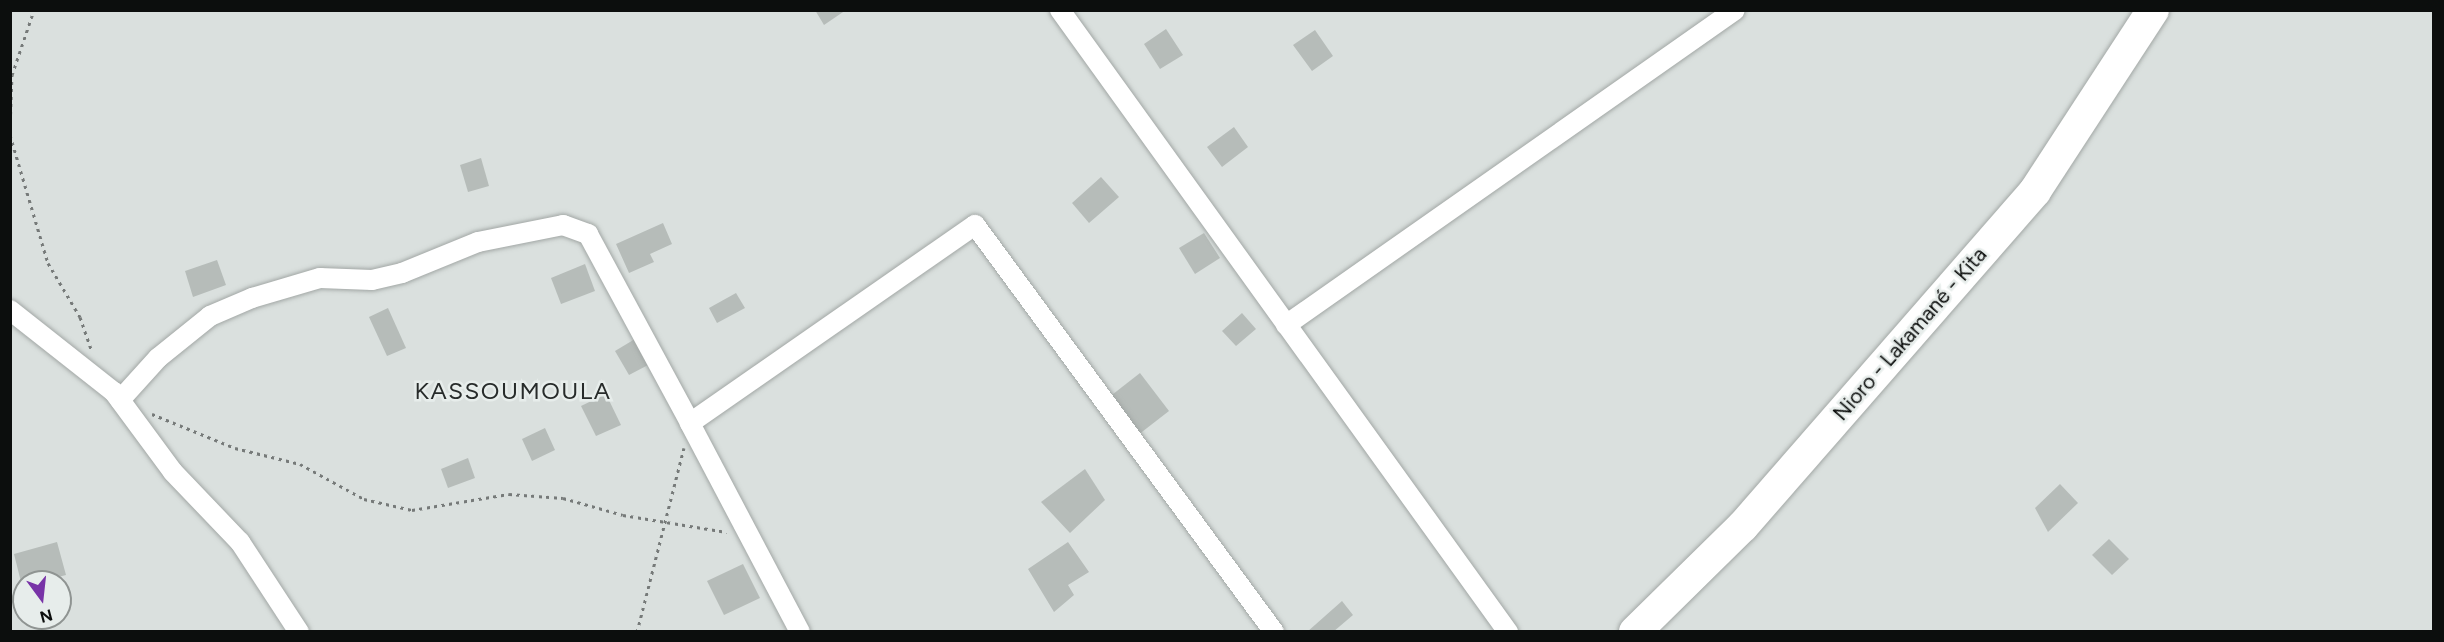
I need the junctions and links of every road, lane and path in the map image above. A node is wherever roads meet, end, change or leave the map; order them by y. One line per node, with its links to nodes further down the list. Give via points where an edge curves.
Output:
1 (34, 10): 5 (path, via 12,75)
2 (1060, 10): 9 (street)
3 (1735, 10): 9 (street)
4 (2153, 10): 20 (main road, Nioro - Lakamané - Kita, via 2035,191 1743,526)
5 (10, 129)
6 (10, 135): 10 (path, via 48,262 80,317)
7 (10, 305): 8 (street)
8 (17, 315): 11 (street)
9 (1286, 326): 19 (street)
10 (95, 361)
11 (120, 400): 12 (street, via 159,358 210,316 252,298 320,278 372,280 402,273 478,242 563,225 588,234); 13 (path, via 235,448 300,464 364,499 397,507 412,510 509,494 563,498); 16 (street, via 173,472 240,542)
12 (690, 423): 13 (path); 14 (street); 15 (street, via 975,225)
13 (666, 523): 14 (path); 17 (path)
14 (749, 534): 18 (street)
15 (1264, 628)
16 (299, 632)
17 (636, 632)
18 (800, 632)
19 (1508, 632)
20 (1635, 632)

